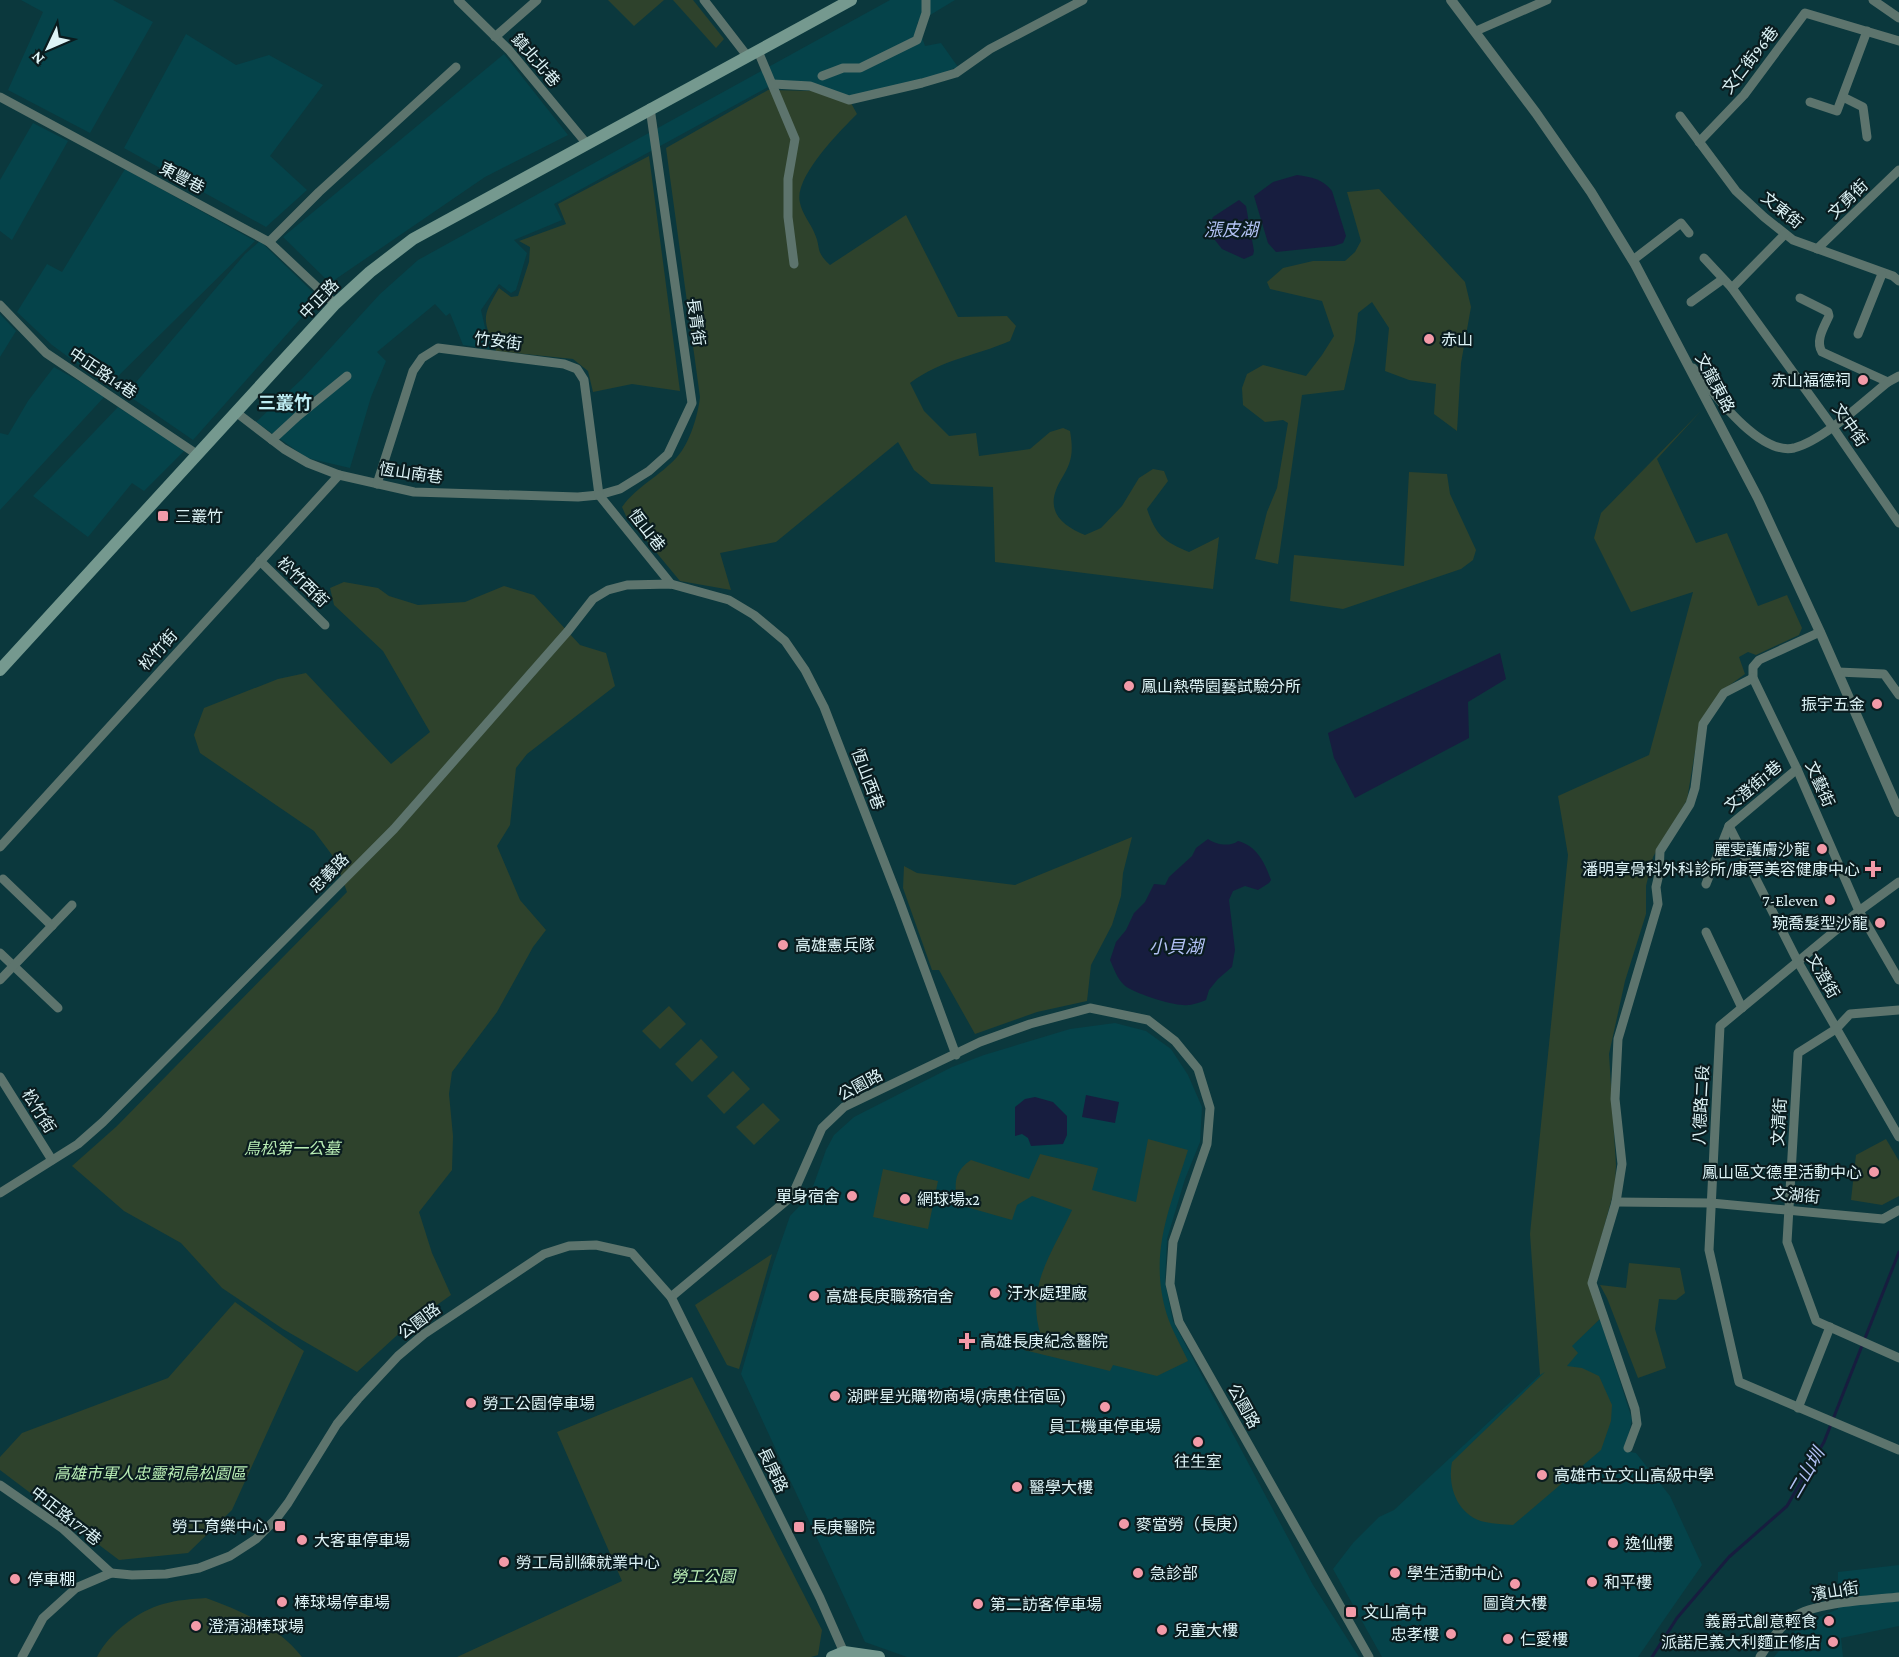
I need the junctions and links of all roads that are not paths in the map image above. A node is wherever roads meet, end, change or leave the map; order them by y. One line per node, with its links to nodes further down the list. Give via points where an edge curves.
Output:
1 (458, 0): 13 (street, 鎮北北巷)
2 (537, 0): 13 (street)
3 (704, 0): 15 (street)
4 (851, 0): 15 (main road, 中正路)
5 (926, 0): 17 (street, via 917,40 860,68 843,68)
6 (1083, 0): 18 (street, via 990,49 956,73 922,83 849,100 810,87)
7 (1451, 0): 11 (street, 文龍東路)
8 (1546, 0): 11 (street)
9 (1873, 0): 10 (street)
10 (1899, 18)
11 (1476, 31): 33 (street, 文龍東路, via 1591,192)
12 (1867, 31): 14 (street, 文仁街96巷); 20 (street); 25 (street, 文仁街96巷, via 1805,13 1744,95)
13 (495, 37): 26 (street, 鎮北北巷)
14 (1899, 41)
15 (753, 54): 18 (street); 22 (main road, 中正路)
16 (456, 67): 30 (street)
17 (822, 76)
18 (773, 84): 34 (street, via 795,139 788,179)
19 (0, 97): 30 (street, 東豐巷)
20 (1843, 97): 21 (street, via 1837,111); 24 (street, via 1863,107)
21 (1810, 102)
22 (650, 108): 26 (main road, 中正路); 54 (street, 長青街, via 692,403 668,454 650,471 620,489)
23 (1680, 116): 25 (street, 文東街)
24 (1867, 137)
25 (1699, 142): 29 (street, 文東街, via 1736,191)
26 (587, 144): 41 (main road, 中正路, via 413,239)
27 (1899, 170): 31 (street, 文勇街)
28 (1689, 233): 33 (street, via 1681,223)
29 (1785, 234): 31 (street, 文東街); 38 (street)
30 (269, 242): 41 (street, 東豐巷)
31 (1817, 249): 36 (street, 文東街)
32 (1704, 258): 37 (street, 文中街)
33 (1633, 260): 44 (street, 文龍東路)
34 (794, 264)
35 (1899, 268): 36 (street)
36 (1891, 277): 43 (street)
37 (1723, 279): 38 (street, 文中街); 40 (street)
38 (1732, 288): 49 (street, 文中街)
39 (1800, 298): 47 (street, via 1828,312 1819,342 1822,352)
40 (1691, 302)
41 (335, 304): 48 (main road, 中正路)
42 (0, 305): 51 (street, 中正路14巷, via 46,353)
43 (1858, 334)
44 (1685, 359): 49 (street, via 1737,421 1782,448 1810,441); 59 (street, 文龍東路, via 1758,498)
45 (347, 376): 50 (street)
46 (1898, 377): 47 (street)
47 (1888, 382): 49 (street)
48 (237, 413): 50 (street, 恆山南巷); 51 (main road, 中正路)
49 (1832, 426): 55 (street, 文中街)
50 (273, 440): 52 (street, 恆山南巷, via 308,463)
51 (198, 455): 60 (main road, 中正路)
52 (339, 475): 53 (street, 恆山南巷); 56 (street, 松竹街)
53 (377, 484): 54 (street, 恆山南巷, via 414,492); 54 (street, 竹安街, via 413,371 422,358 438,348 564,364 577,369 584,380)
54 (600, 495): 57 (street, 恆山巷)
55 (1899, 523)
56 (260, 561): 58 (street, 松竹西街); 67 (street, 松竹街)
57 (671, 584): 84 (street, 恆山西巷, via 729,600 754,615 785,641 805,670 828,718); 87 (street, 忠義路, via 627,585 593,599 394,829 103,1122)
58 (325, 625)
59 (1820, 632): 61 (street, 文龍東路); 62 (street, via 1759,660 1753,667)
60 (0, 670)
61 (1838, 672): 63 (street, via 1884,674); 65 (street, 文龍東路)
62 (1753, 678): 64 (street, 文藝街); 89 (street, via 1725,693 1703,724 1690,804 1660,851 1656,887 1659,904 1618,1039 1615,1099 1622,1164)
63 (1899, 694)
64 (1797, 769): 66 (street, 文澄街1巷); 72 (street, 文藝街)
65 (1899, 812)
66 (1729, 826): 70 (street); 76 (street, 文澄街)
67 (0, 847)
68 (3, 879): 73 (street)
69 (1899, 882): 72 (street, 八德路二段)
70 (1706, 884)
71 (72, 905): 73 (street)
72 (1859, 911): 76 (street, 八德路二段); 79 (street, 文藝街)
73 (52, 926): 77 (street)
74 (1706, 932): 81 (street)
75 (0, 953): 77 (street)
76 (1798, 962): 81 (street, 八德路二段); 83 (street, 文澄街)
77 (14, 966): 78 (street); 80 (street)
78 (0, 980)
79 (1899, 980)
80 (58, 1008)
81 (1742, 1008): 90 (street, 八德路二段, via 1720,1026)
82 (1899, 1010): 83 (street, 文清街, via 1850,1014)
83 (1836, 1029): 86 (street, 文澄街); 91 (street, 文清街, via 1798,1053)
84 (956, 1055): 93 (street, 公園路, via 844,1107 822,1128 792,1196); 105 (street, 公園路, via 1030,1024 1090,1008 1148,1020 1175,1041 1198,1069 1210,1108 1207,1144 1173,1242 1170,1284 1179,1322)
85 (0, 1077): 87 (street, 松竹街)
86 (1899, 1137)
87 (52, 1160): 88 (street, 忠義路)
88 (0, 1193)
89 (1616, 1202): 90 (street, 文湖街); 97 (street, via 1592,1283 1635,1409 1637,1424)
90 (1711, 1203): 91 (street, 文湖街); 96 (street, 八德路二段, via 1709,1250 1739,1382)
91 (1789, 1209): 92 (street, 文湖街, via 1883,1219); 94 (street, 文清街, via 1787,1242 1816,1321)
92 (1899, 1210)
93 (671, 1297): 100 (street, 公園路, via 632,1253 596,1245 569,1246 544,1254 424,1334 398,1356 337,1424 288,1503 256,1539 230,1556 199,1568 166,1574); 102 (street, 長庚路, via 820,1598)
94 (1830, 1327): 95 (street, 文清街); 96 (street)
95 (1899, 1358)
96 (1798, 1408): 98 (street, 八德路二段)
97 (1628, 1448)
98 (1899, 1450)
99 (0, 1485): 100 (street, 中正路177巷, via 62,1528)
100 (111, 1573): 103 (street, 公園路, via 76,1588 58,1604 43,1618)
101 (1899, 1596): 106 (street, 濱山街, via 1805,1611 1780,1629)
102 (840, 1655): 104 (main road)
103 (21, 1657)
104 (879, 1657)
105 (1369, 1657)
106 (1760, 1657)

